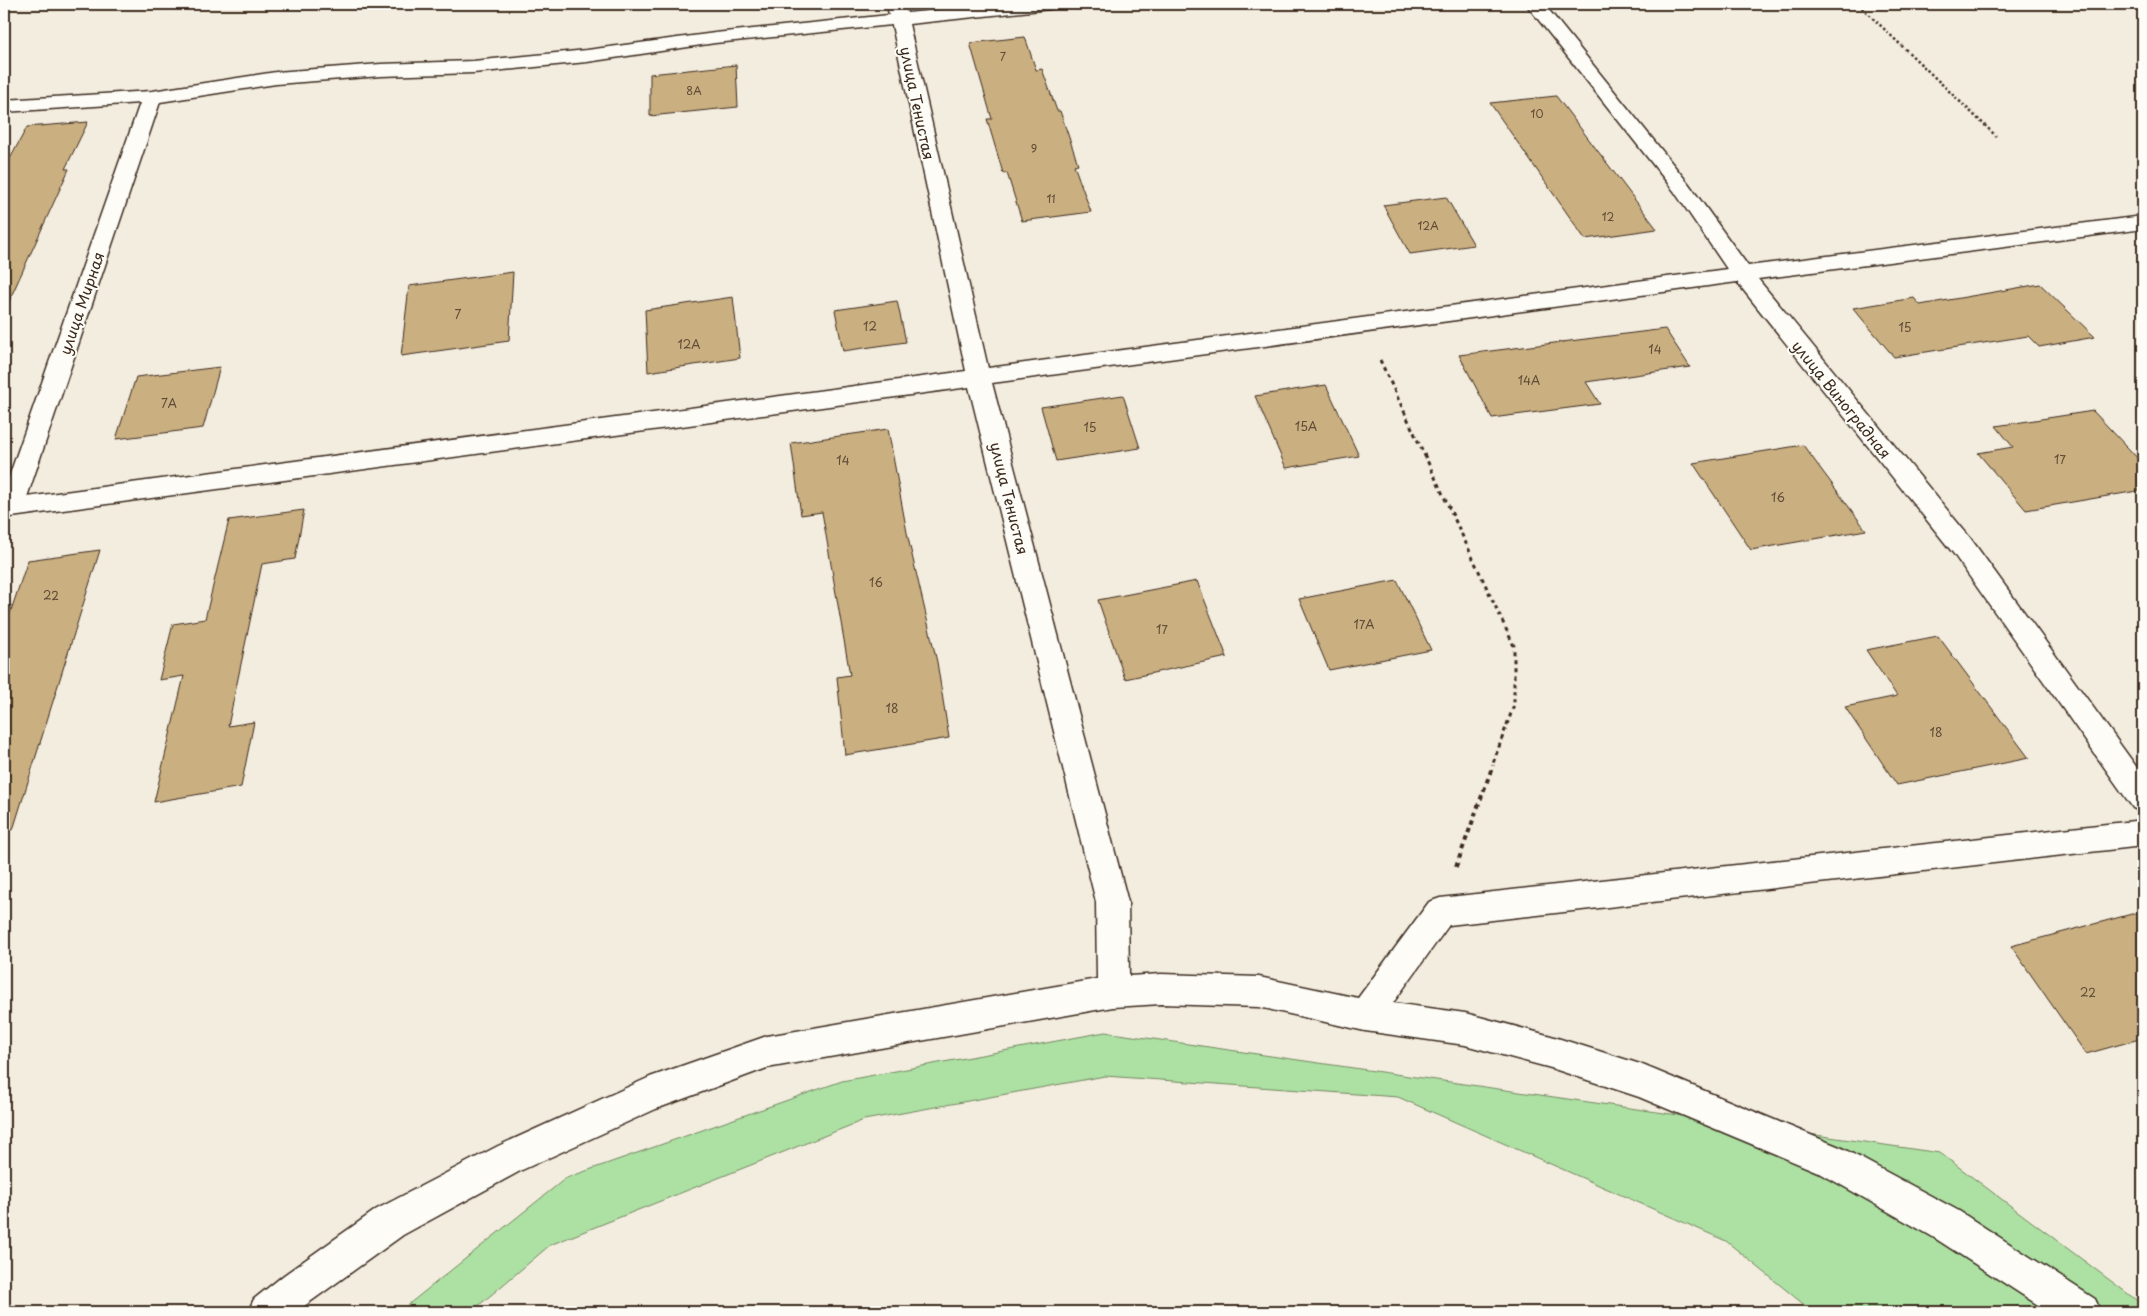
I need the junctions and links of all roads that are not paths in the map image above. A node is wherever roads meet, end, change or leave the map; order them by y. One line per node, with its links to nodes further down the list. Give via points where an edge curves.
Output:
1 (1050, 4): 3 (street)
2 (1535, 4): 7 (street, улица Виноградная, via 1681,187)
3 (898, 12): 4 (street, via 587,56 276,78); 8 (street, улица Тенистая)
4 (152, 97): 5 (street); 9 (street, улица Мирная)
5 (4, 106)
6 (2143, 222): 7 (street)
7 (1742, 274): 8 (street); 10 (street, улица Виноградная, via 1962,546)
8 (979, 378): 9 (street); 12 (street, улица Тенистая, via 1112,902)
9 (7, 509)
10 (2143, 799)
11 (2143, 833): 13 (street, via 1440,912)
12 (1113, 992): 13 (street, via 1161,989 1259,992); 14 (street, via 767,1052 650,1094 510,1158 390,1222)
13 (1365, 1015): 15 (street, via 1465,1029 1551,1052 1640,1081 1732,1118 1830,1160 1946,1224)
14 (266, 1312)
15 (2082, 1312)

